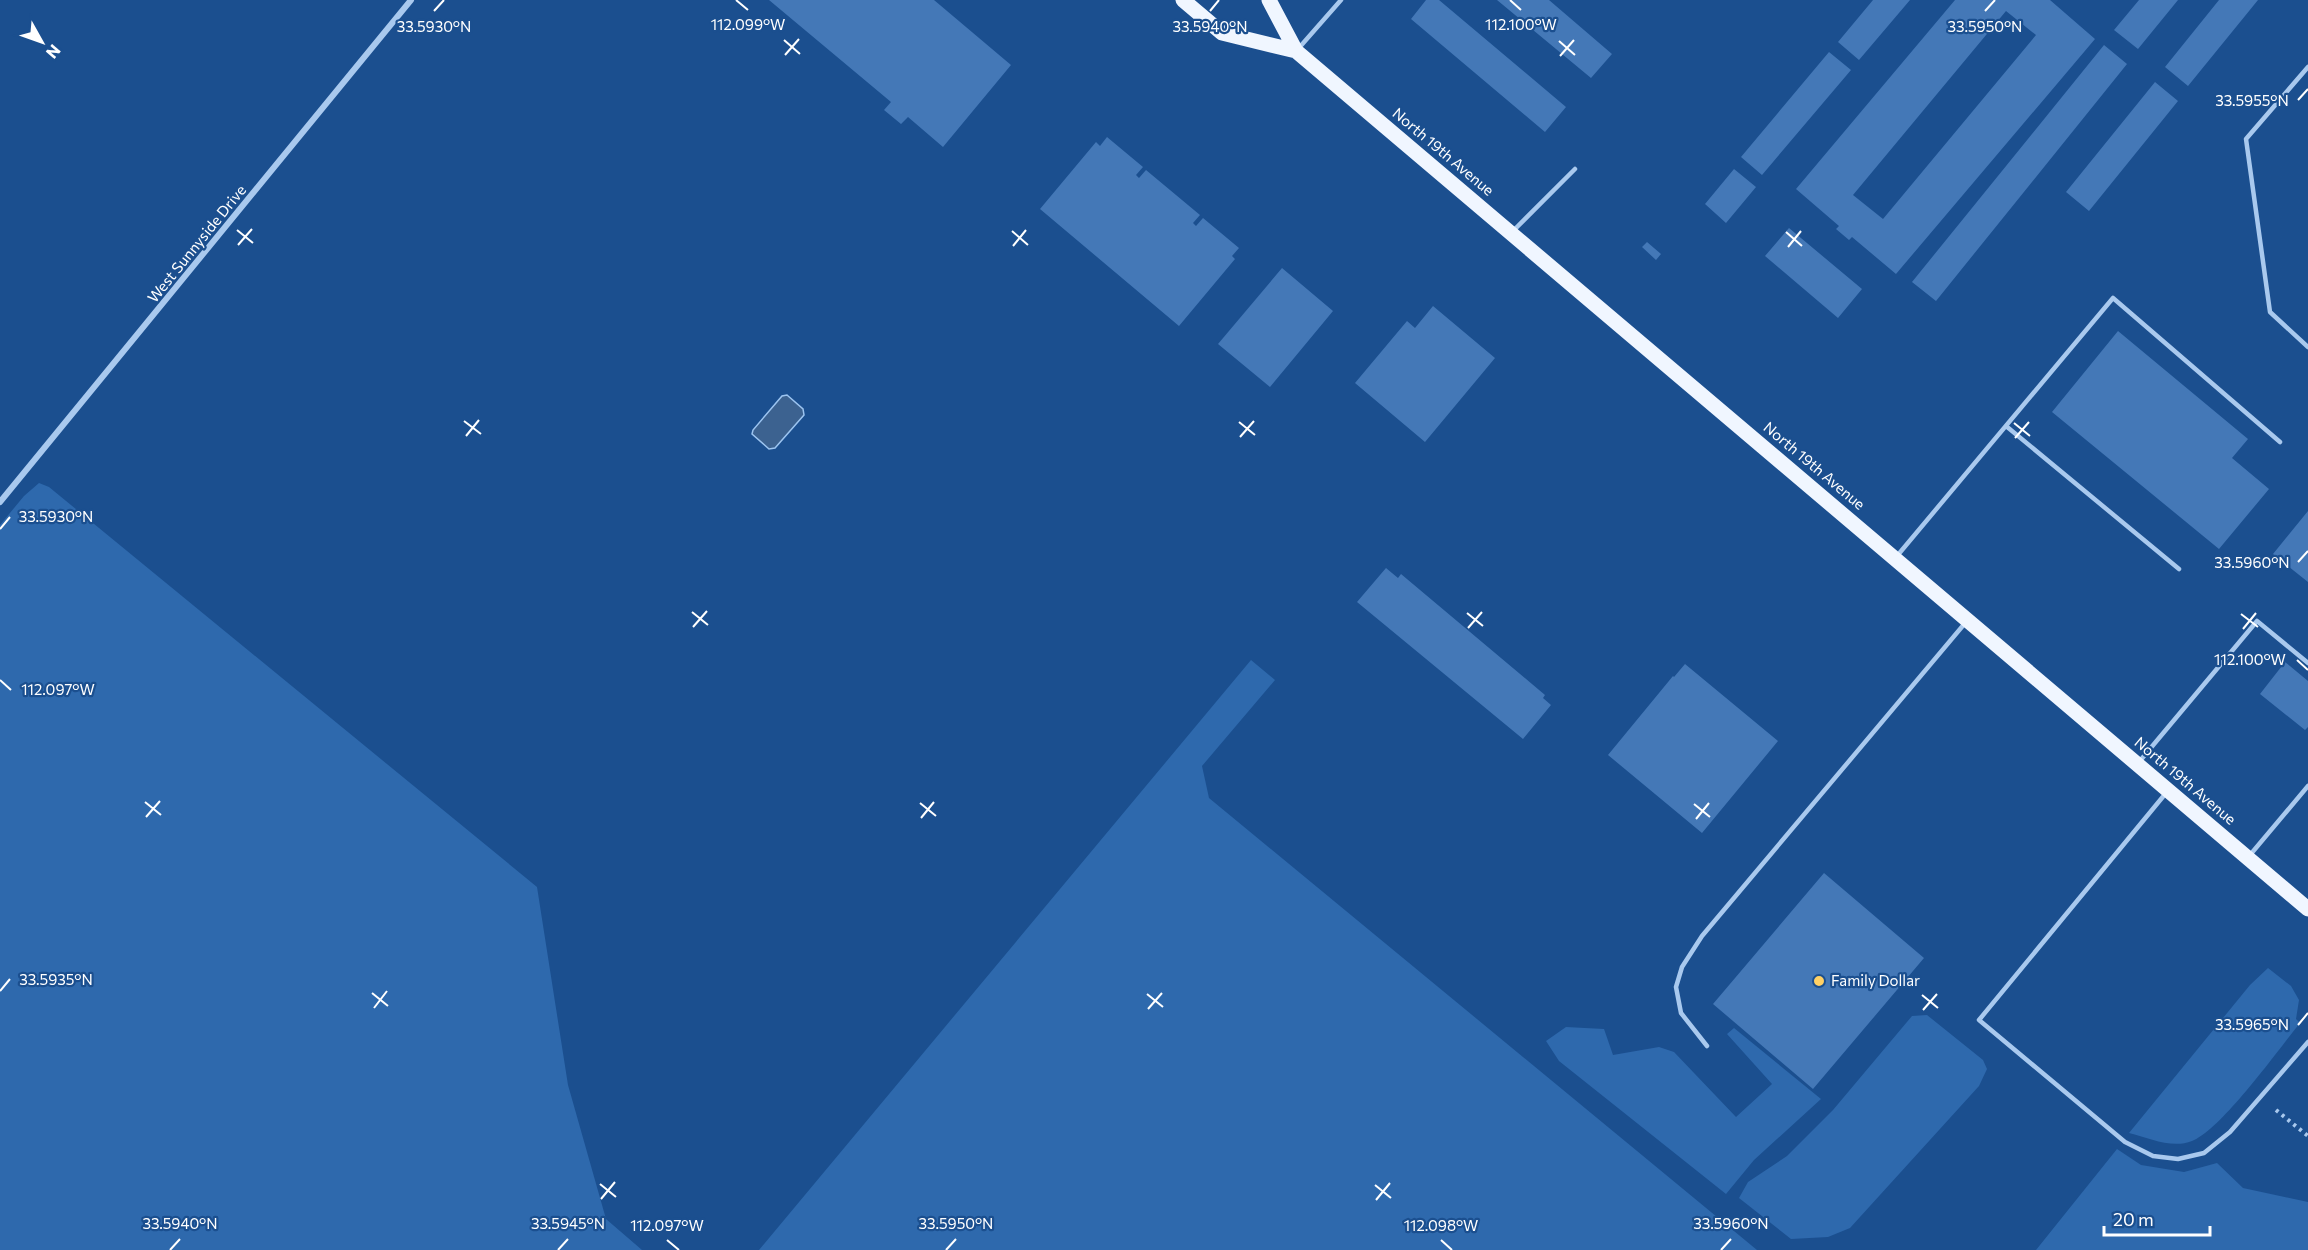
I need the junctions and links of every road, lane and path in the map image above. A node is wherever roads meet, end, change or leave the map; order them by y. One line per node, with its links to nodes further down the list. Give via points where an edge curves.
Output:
1 (411, 0): 12 (street, West Sunnyside Drive)
2 (1183, 0): 5 (main road, North 19th Avenue, via 1222,33)
3 (1269, 0): 5 (main road, North 19th Avenue)
4 (1341, 0): 5 (lane)
5 (1296, 51): 8 (main road, North 19th Avenue)
6 (2308, 67): 9 (lane, via 2246,139 2270,312)
7 (1575, 170): 8 (lane)
8 (1511, 233): 13 (main road, North 19th Avenue)
9 (2308, 347)
10 (2006, 426): 11 (lane, via 2113,298); 13 (lane); 14 (lane)
11 (2280, 442)
12 (0, 502)
13 (1895, 558): 15 (main road, North 19th Avenue)
14 (2179, 569)
15 (1968, 620): 17 (main road, North 19th Avenue); 23 (lane, via 1702,936 1682,967 1676,987 1681,1013)
16 (2308, 663): 17 (lane, via 2256,621)
17 (2137, 764): 19 (main road, North 19th Avenue)
18 (2308, 786): 20 (lane)
19 (2168, 790): 20 (main road, North 19th Avenue); 24 (lane, via 1979,1020 2125,1142 2152,1156 2178,1159 2204,1153 2230,1132)
20 (2247, 858): 21 (main road, North 19th Avenue)
21 (2308, 909)
22 (2308, 1042): 24 (lane)
23 (1707, 1046)
24 (2260, 1098): 25 (path)
25 (2308, 1136)

